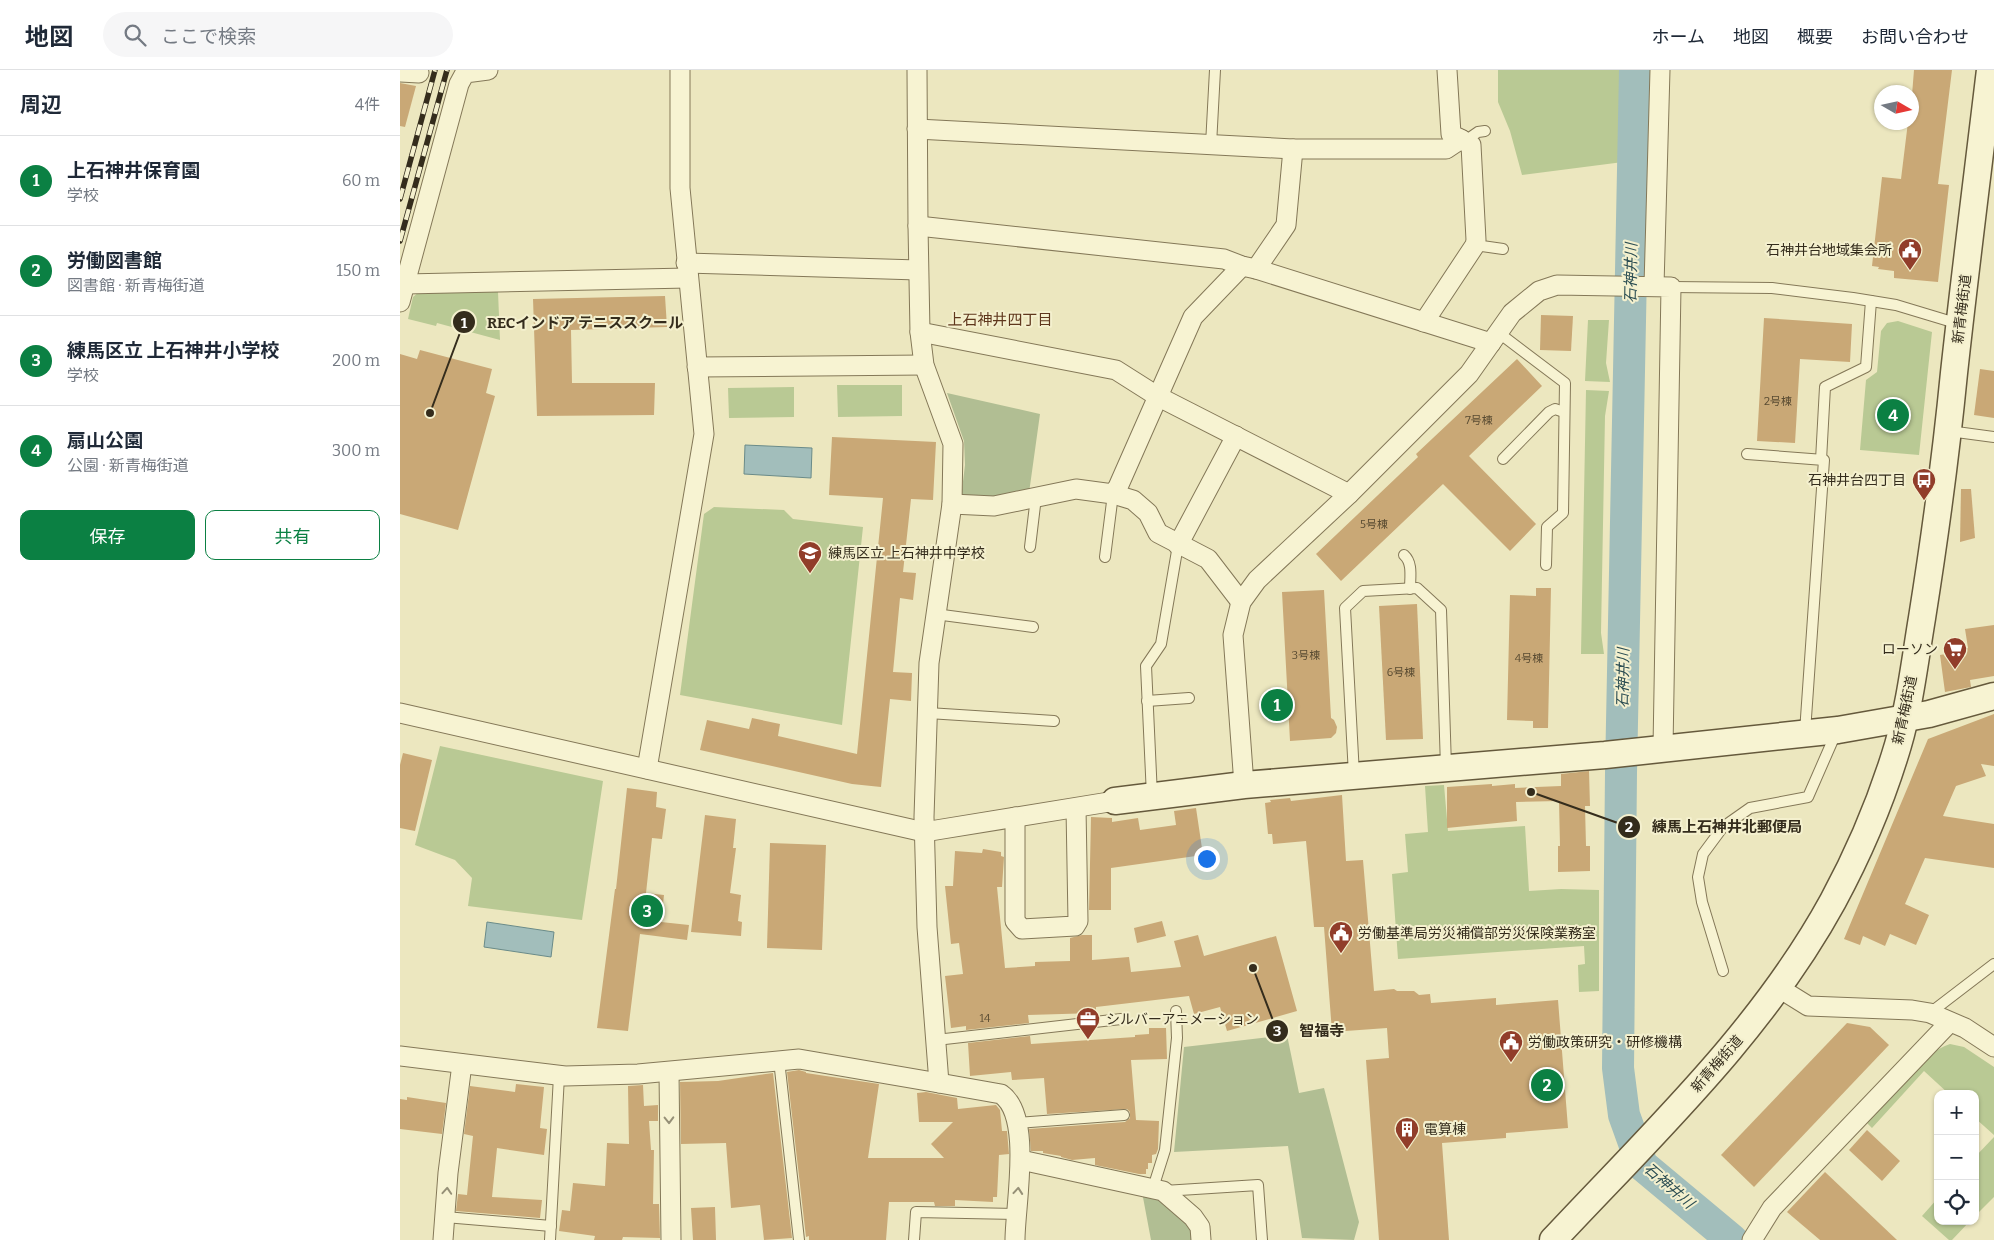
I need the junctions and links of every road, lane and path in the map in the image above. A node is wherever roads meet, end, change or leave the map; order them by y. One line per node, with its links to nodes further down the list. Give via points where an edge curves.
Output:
1 (488, 70): 22 (street, via 466,74 459,84)
2 (680, 70): 20 (street, via 680,188)
3 (917, 70): 10 (street)
4 (1215, 70): 13 (lane)
5 (1447, 70): 12 (street, via 1451,134)
6 (1660, 70): 21 (street)
7 (1990, 70): 25 (main road, 新青梅街道)
8 (400, 72): 9 (street)
9 (419, 73)
10 (917, 129): 13 (street); 15 (street)
11 (1485, 131): 12 (lane)
12 (1463, 140): 14 (street, via 1446,148); 16 (street, via 1471,145)
13 (1212, 145): 14 (street)
14 (1293, 149): 18 (street, via 1286,225)
15 (918, 226): 18 (street, via 1224,259); 19 (street)
16 (1475, 245): 17 (lane); 24 (street)
17 (1503, 249)
18 (1249, 268): 24 (street); 30 (street, via 1193,316)
19 (918, 270): 20 (street); 26 (street)
20 (687, 271): 22 (street); 29 (street)
21 (1658, 286): 23 (lane, via 1772,288); 27 (street, via 1557,285 1539,291 1512,313); 60 (street)
22 (402, 293)
23 (1870, 301): 25 (lane, via 1896,305); 37 (lane, via 1866,367 1825,387)
24 (1424, 322): 27 (street)
25 (1960, 325): 32 (main road, 新青梅街道)
26 (920, 332): 28 (street); 30 (street, via 1116,370)
27 (1495, 338): 31 (lane, via 1565,383); 39 (street, via 1469,374)
28 (924, 365): 29 (street); 41 (street, via 953,444)
29 (697, 367): 62 (street, via 704,434)
30 (1157, 396): 33 (street); 38 (street)
31 (1564, 412): 36 (lane, via 1555,409 1550,412); 46 (lane, via 1563,513 1547,527)
32 (1948, 431): 34 (lane); 56 (main road, 新青梅街道, via 1935,538)
33 (1236, 436): 39 (street); 42 (street)
34 (1994, 437)
35 (1748, 454): 37 (lane)
36 (1503, 459)
37 (1821, 460): 59 (lane, via 1824,460)
38 (1113, 494): 40 (street, via 1076,489); 42 (street, via 1133,500 1148,513 1158,533); 45 (lane)
39 (1349, 494): 48 (street, via 1257,580)
40 (1036, 497): 41 (street, via 994,506); 43 (lane)
41 (952, 504): 49 (street)
42 (1178, 545): 48 (street, via 1208,559); 53 (lane, via 1161,644 1146,666)
43 (1030, 547)
44 (1404, 555): 47 (lane, via 1409,560)
45 (1105, 557)
46 (1546, 565)
47 (1410, 588): 61 (lane, via 1417,588 1441,610); 63 (lane, via 1363,591 1345,608)
48 (1241, 602): 64 (street, via 1233,635)
49 (935, 614): 50 (lane); 55 (street, via 929,663)
50 (1033, 627)
51 (1994, 696): 56 (main road)
52 (1189, 698): 53 (lane)
53 (1148, 701): 65 (lane)
54 (400, 713): 62 (street)
55 (928, 713): 57 (lane); 69 (street)
56 (1905, 719): 58 (main road); 72 (main road, 新青梅街道, via 1866,836 1833,901)
57 (1054, 721)
58 (1838, 730): 59 (main road); 71 (lane, via 1808,797 1750,808 1722,827 1703,854 1698,878)
59 (1805, 733): 60 (main road)
60 (1652, 750): 61 (main road)
61 (1446, 768): 63 (main road)
62 (647, 769): 69 (street)
63 (1354, 776): 64 (main road)
64 (1244, 785): 65 (main road)
65 (1152, 797): 66 (main road)
66 (1115, 801): 67 (street)
67 (1076, 808): 68 (street); 68 (street, via 1078,921 1074,926 1022,929 1015,921)
68 (1015, 818): 69 (street)
69 (924, 832): 77 (street)
70 (1994, 964): 74 (lane)
71 (1724, 971)
72 (1779, 988): 74 (street, via 1808,1006); 101 (main road, 新青梅街道, via 1694,1090)
73 (1176, 1011): 88 (lane, via 1165,1150)
74 (1930, 1013): 76 (street)
75 (1120, 1019): 77 (lane)
76 (1950, 1022): 78 (street); 92 (street, via 1772,1208)
77 (936, 1040): 84 (street)
78 (1994, 1047)
79 (400, 1056): 81 (street)
80 (779, 1060): 82 (street); 84 (street, via 800,1059); 96 (lane)
81 (462, 1064): 83 (street); 90 (street, one-way to 81)
82 (668, 1072): 83 (street); 95 (street, one-way to 95)
83 (559, 1076): 91 (lane)
84 (939, 1083): 86 (street, via 1001,1094 1007,1098)
85 (1124, 1114): 86 (lane)
86 (1018, 1123): 87 (street)
87 (1021, 1160): 88 (street); 89 (street, one-way to 87)
88 (1158, 1189): 99 (street, via 1193,1217 1200,1227); 100 (lane, via 1258,1185)
89 (1016, 1214): 97 (lane, via 916,1212); 98 (street)
90 (445, 1218): 91 (lane); 93 (street)
91 (551, 1226): 94 (lane)
92 (1753, 1239)
93 (443, 1240)
94 (550, 1240)
95 (671, 1240)
96 (799, 1240)
97 (914, 1240)
98 (1014, 1240)
99 (1201, 1240)
100 (1262, 1240)
101 (1553, 1240)

